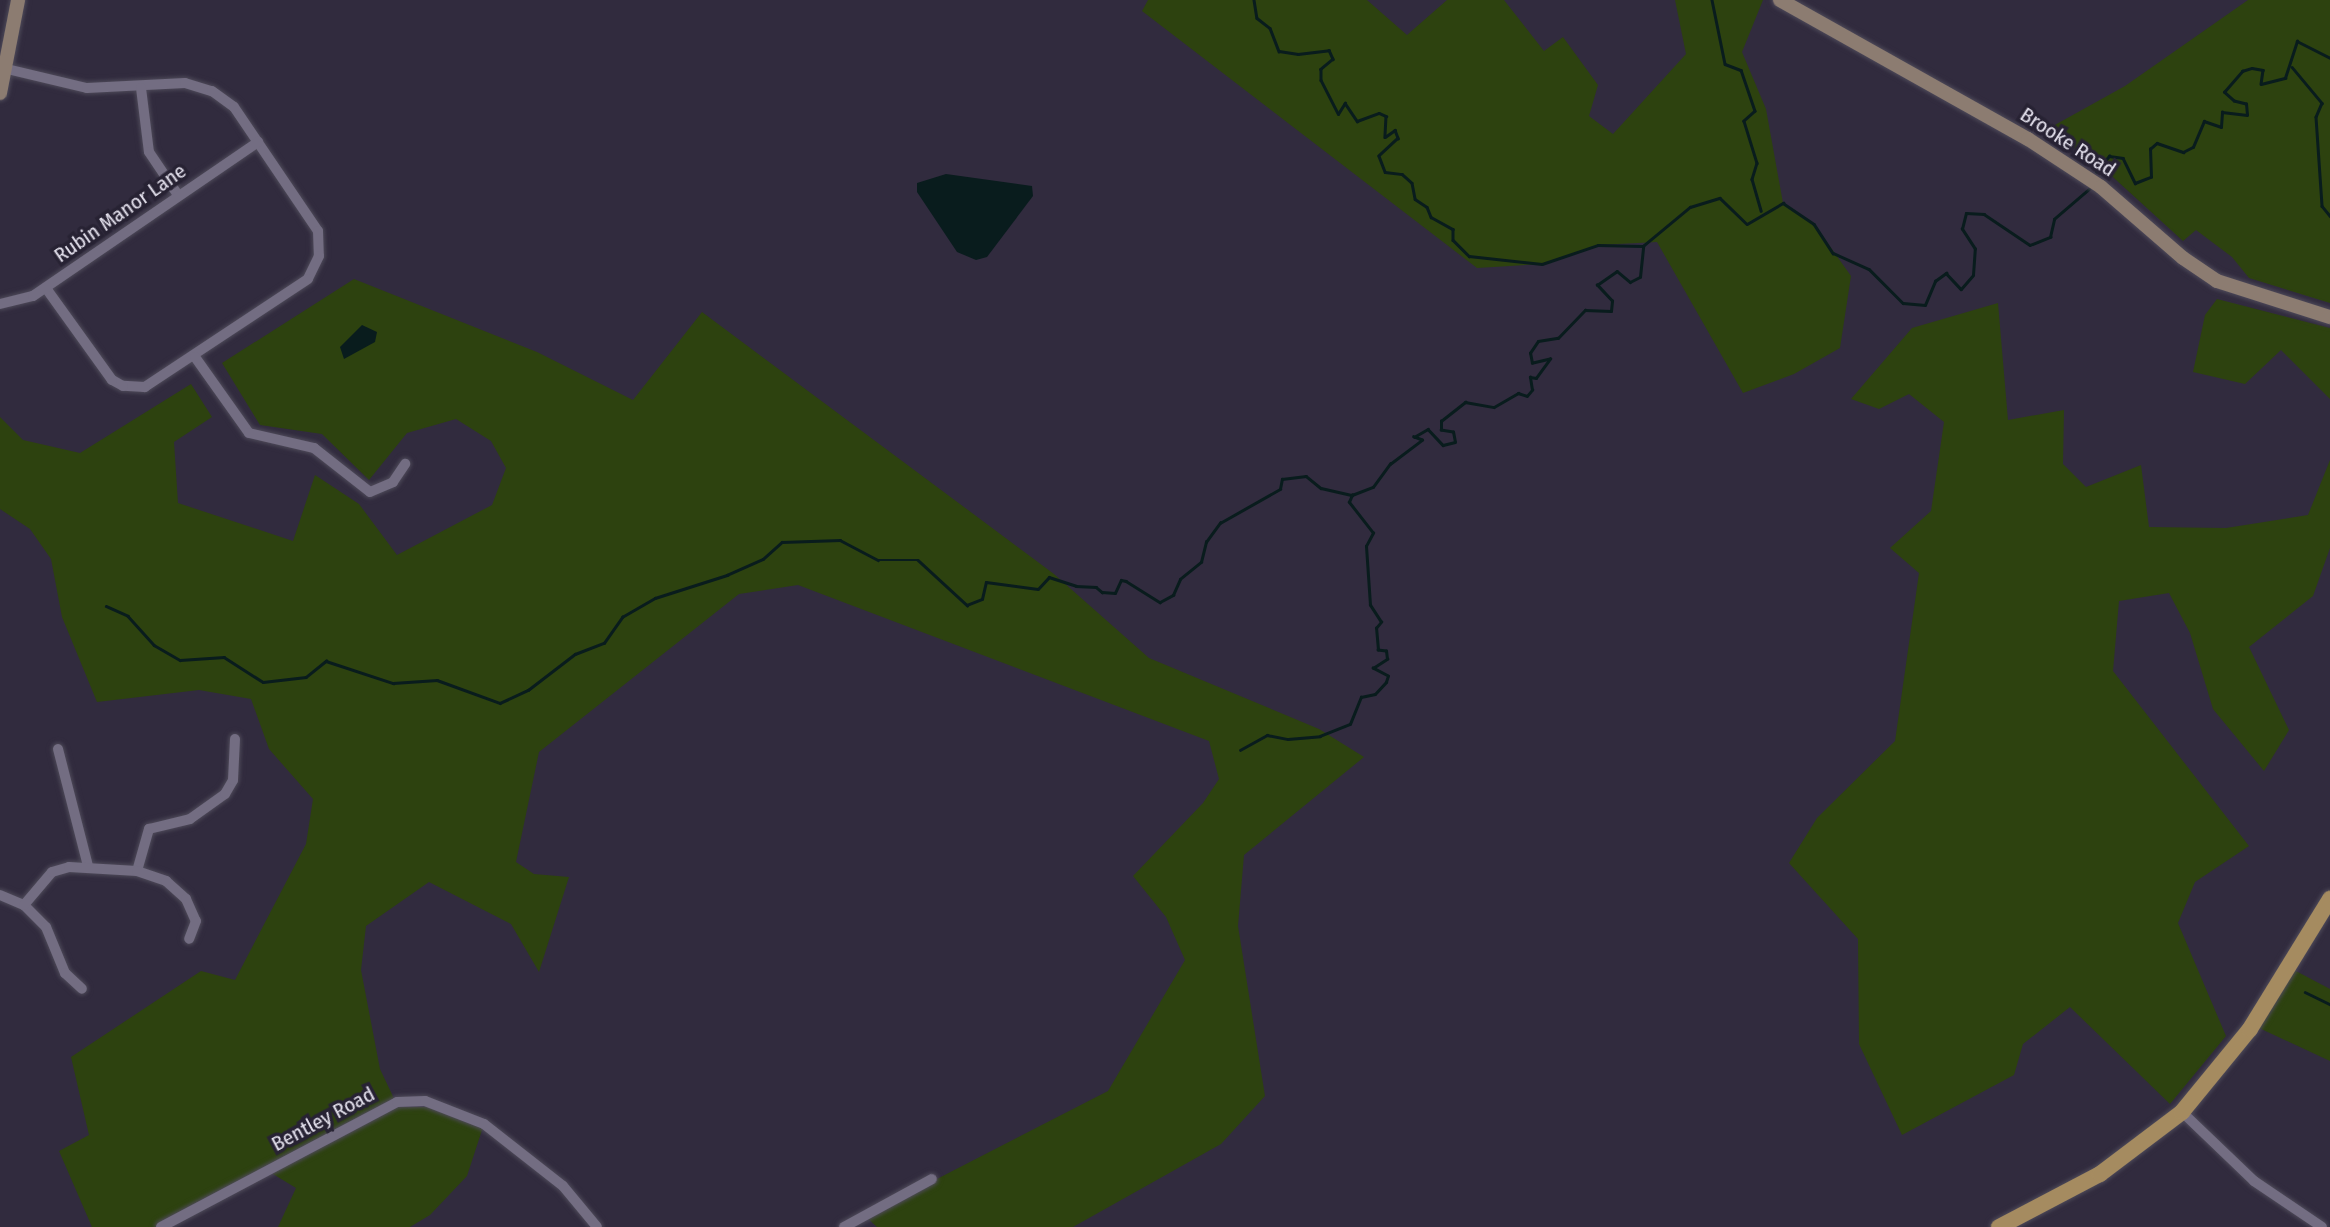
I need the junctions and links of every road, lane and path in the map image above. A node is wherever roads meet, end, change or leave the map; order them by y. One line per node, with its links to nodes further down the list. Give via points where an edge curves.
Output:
1 (18, 0): 3 (street)
2 (1780, 0): 10 (street, Brooke Road, via 2028,139 2101,187 2183,258 2217,281)
3 (6, 69): 4 (street, via 87,88); 5 (street)
4 (141, 88): 6 (street, via 185,83 212,91 234,107); 7 (street, via 149,152)
5 (0, 93)
6 (258, 142): 7 (street, Rubin Manor Lane); 11 (street, via 318,231 318,256 308,279)
7 (178, 195): 8 (street, Rubin Manor Lane)
8 (46, 288): 9 (street, Rubin Manor Lane, via 21,302); 11 (street, via 95,363 123,386 145,387)
9 (0, 304)
10 (2330, 317)
11 (195, 357): 12 (street, via 249,433 314,448 370,492 393,482)
12 (405, 464)
13 (235, 739): 16 (street, via 233,780 225,794 190,819 149,829)
14 (58, 749): 15 (street)
15 (88, 866): 16 (street); 19 (street, via 52,872)
16 (138, 871): 20 (street, via 166,881 186,899 196,921)
17 (0, 895): 19 (street)
18 (2330, 900): 22 (main road, via 2250,1029)
19 (24, 905): 21 (street, via 46,927 65,973)
20 (189, 939)
21 (82, 989)
22 (2182, 1112): 27 (main road, via 2100,1174); 28 (street, via 2254,1181)
23 (932, 1179): 26 (street)
24 (162, 1227): 25 (street, Bentley Road, via 397,1102 425,1101 484,1125 563,1186)
25 (597, 1227)
26 (844, 1227)
27 (1999, 1227)
28 (2322, 1227)

